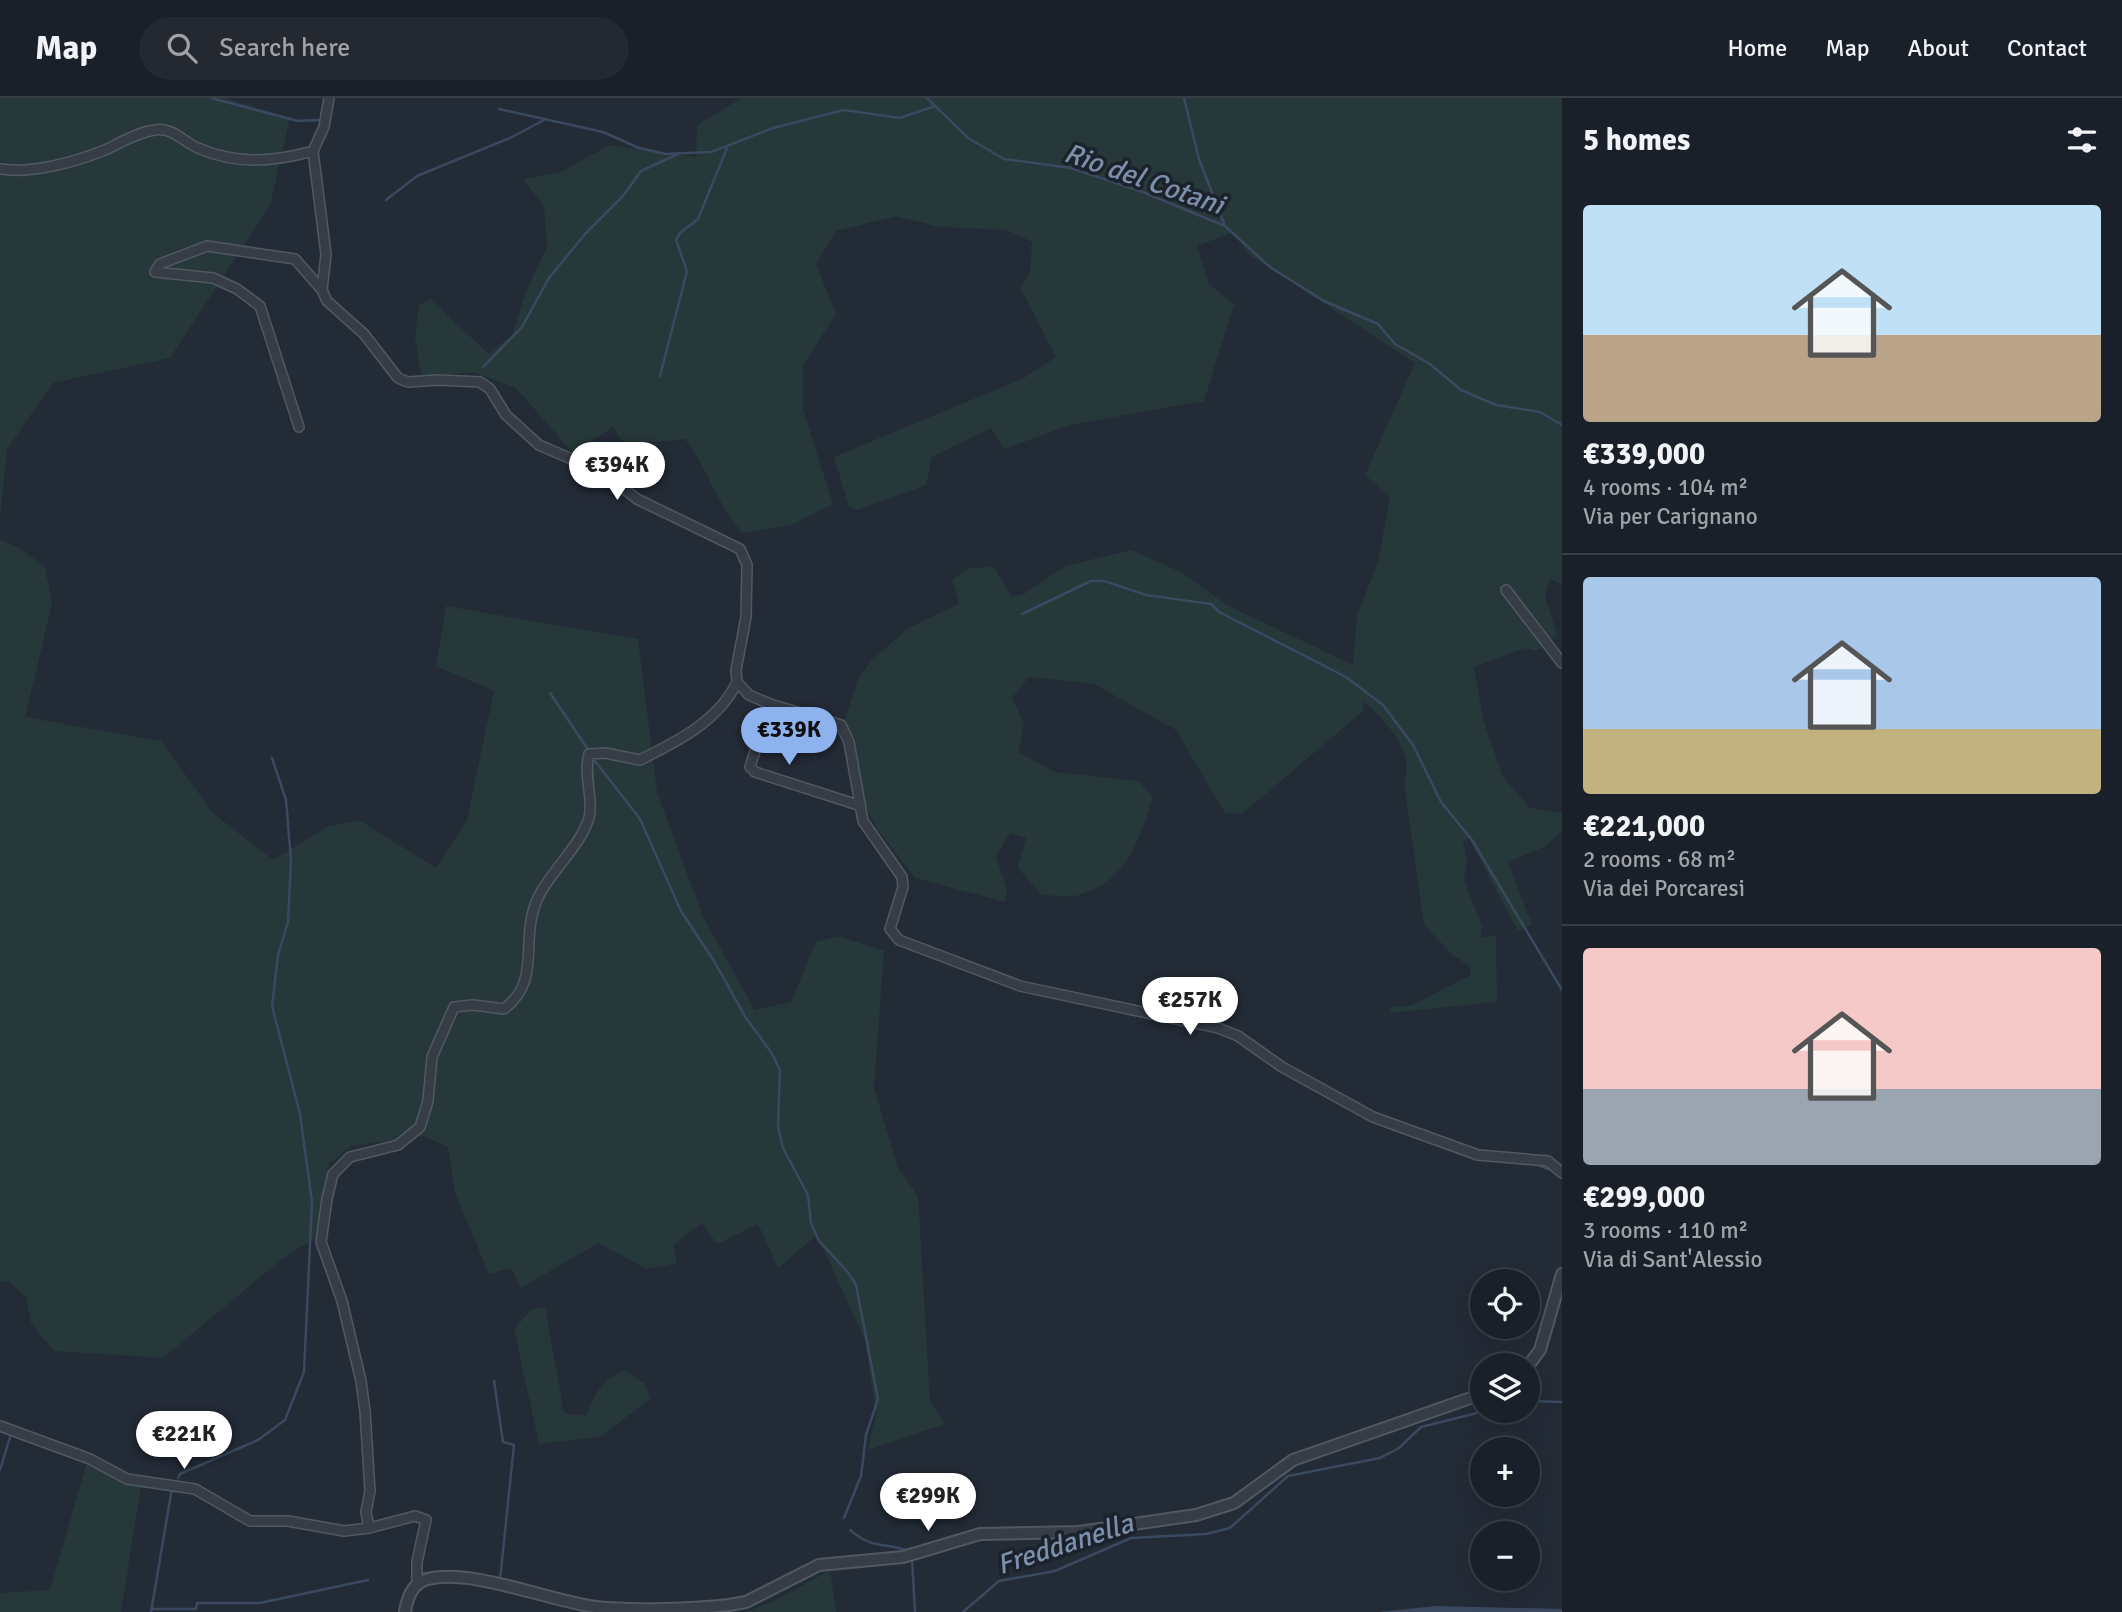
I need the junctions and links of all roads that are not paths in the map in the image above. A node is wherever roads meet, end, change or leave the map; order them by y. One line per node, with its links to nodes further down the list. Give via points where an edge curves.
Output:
1 (328, 98): 2 (street, via 324,127)
2 (313, 151): 3 (street, via 275,161 248,161 217,155 175,133 156,129 94,154 41,168); 4 (street, via 326,254)
3 (0, 169)
4 (322, 290): 5 (street, via 295,259 207,246 160,264 155,272 213,278 260,306); 8 (street, via 398,378 408,382 480,382 490,389 506,415 539,444 604,472 637,499 740,550 747,578)
5 (299, 427)
6 (1506, 590): 7 (street)
7 (1562, 663)
8 (737, 682): 9 (street, via 749,695); 17 (street, via 731,695 694,731 640,761 589,754 585,769 590,817 536,904 526,987 504,1009 473,1004 454,1007 432,1057 420,1127 398,1145 350,1157 333,1174 321,1242 342,1301 361,1381)
9 (770, 704): 10 (street, via 841,725 849,742); 10 (street, via 750,767)
10 (858, 805): 12 (street, via 870,834 902,877 890,929 899,940 1020,986 1218,1028 1373,1117 1478,1155 1548,1161)
11 (1562, 1157): 12 (street)
12 (1561, 1171)
13 (1562, 1274): 14 (street)
14 (1539, 1353)
15 (1470, 1398): 18 (street, via 1293,1460 1234,1503 1196,1515 1079,1532 980,1534 903,1557 819,1565 746,1602 598,1607 467,1580 435,1578)
16 (0, 1426): 17 (street, via 90,1459 127,1479 195,1489 250,1521 288,1521 344,1531)
17 (369, 1528): 18 (street, via 415,1516 426,1520 417,1562)
18 (418, 1584): 19 (street)
19 (405, 1612)

